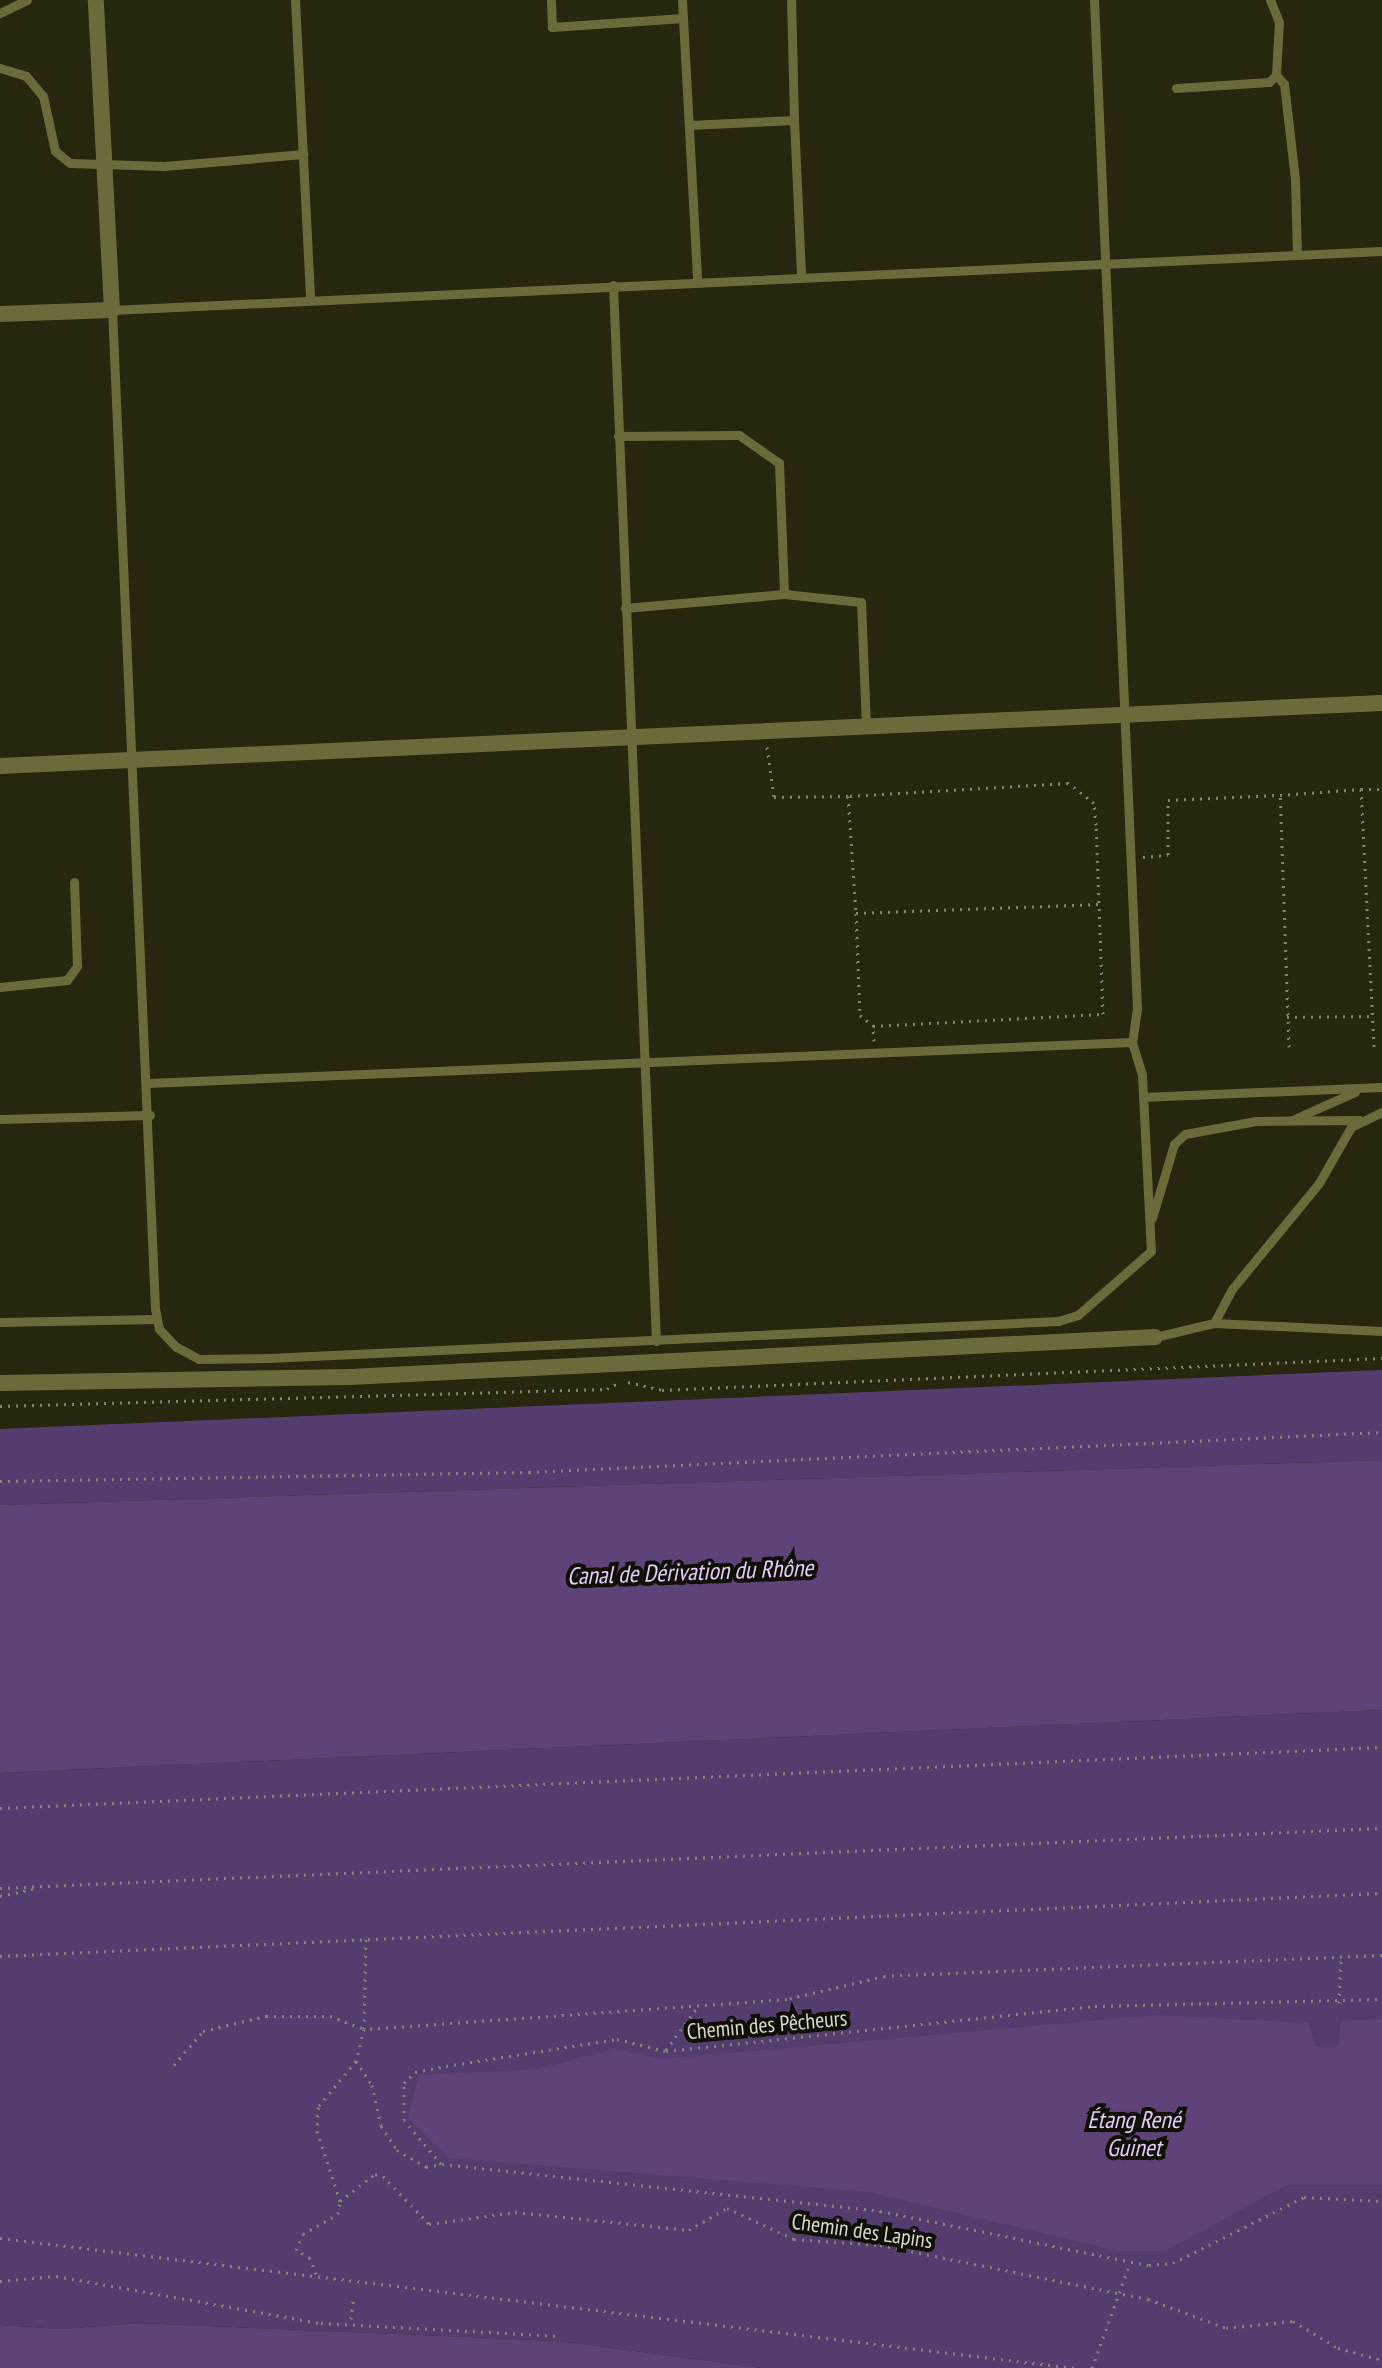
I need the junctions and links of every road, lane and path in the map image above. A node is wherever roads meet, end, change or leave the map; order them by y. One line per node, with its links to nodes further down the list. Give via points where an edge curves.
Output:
1 (27, 0): 9 (lane)
2 (96, 0): 17 (street)
3 (295, 0): 16 (lane)
4 (551, 0): 10 (lane, via 552,27)
5 (682, 0): 10 (lane)
6 (791, 0): 14 (lane)
7 (1094, 0): 20 (lane)
8 (1270, 0): 12 (lane, via 1279,22)
9 (0, 13)
10 (683, 18): 15 (lane)
11 (0, 68): 17 (lane, via 26,76 43,96 55,151 70,163)
12 (1276, 75): 13 (lane); 19 (lane, via 1284,84)
13 (1176, 88)
14 (794, 120): 15 (lane); 21 (lane)
15 (689, 125): 22 (lane)
16 (303, 154): 17 (lane); 24 (lane)
17 (104, 164): 25 (street)
18 (1382, 251): 19 (lane)
19 (1297, 254): 20 (lane)
20 (1104, 263): 21 (lane); 31 (lane)
21 (801, 276): 22 (lane)
22 (697, 281): 23 (lane)
23 (613, 285): 24 (lane); 27 (lane)
24 (310, 298): 25 (lane)
25 (112, 310): 26 (street); 35 (lane)
26 (0, 314)
27 (618, 436): 28 (lane, via 739,435 779,463); 29 (lane)
28 (784, 594): 29 (lane); 32 (lane, via 861,602)
29 (625, 608): 34 (lane)
30 (1382, 703): 31 (street)
31 (1124, 715): 32 (street); 41 (lane)
32 (866, 728): 33 (street)
33 (766, 732): 34 (street); 40 (path, via 774,797)
34 (630, 737): 35 (street); 53 (lane)
35 (135, 759): 36 (street); 54 (lane)
36 (0, 766)
37 (1361, 789): 38 (path); 39 (path); 46 (path)
38 (1382, 789)
39 (1280, 795): 41 (path, via 1168,800 1168,855); 47 (path)
40 (848, 796): 43 (path, via 1068,783 1094,803); 44 (path)
41 (1130, 857): 49 (lane, via 1137,1029)
42 (74, 882): 45 (lane, via 77,966 67,980)
43 (1099, 904): 44 (path); 48 (path, via 1103,1014)
44 (856, 913): 48 (path, via 860,1015)
45 (0, 987)
46 (1372, 1016): 47 (path); 51 (path)
47 (1287, 1017): 50 (path)
48 (873, 1026): 52 (path)
49 (1132, 1042): 52 (lane); 57 (lane)
50 (1289, 1047)
51 (1374, 1049)
52 (875, 1052): 53 (lane)
53 (643, 1062): 54 (lane); 69 (lane)
54 (148, 1083): 59 (lane)
55 (1382, 1087): 56 (lane)
56 (1366, 1088): 57 (lane); 62 (lane)
57 (1143, 1097): 63 (lane)
58 (1382, 1112): 61 (lane)
59 (150, 1115): 60 (lane); 64 (lane)
60 (0, 1119)
61 (1363, 1120): 62 (lane); 66 (lane)
62 (1288, 1122): 63 (lane, via 1185,1134 1174,1144)
63 (1152, 1218): 69 (lane, via 1145,1262 1078,1315 1058,1321)
64 (157, 1319): 65 (lane); 69 (lane, via 176,1347 199,1359)
65 (0, 1322)
66 (1214, 1323): 67 (lane); 68 (lane)
67 (1382, 1331)
68 (1155, 1337): 73 (street, via 350,1377)
69 (656, 1341)
70 (1382, 1358): 72 (path, via 662,1390)
71 (608, 1378): 72 (path)
72 (622, 1380): 74 (path, via 607,1389)
73 (0, 1383)
74 (0, 1406)
75 (1382, 1432): 76 (path, via 529,1472)
76 (0, 1481)
77 (1382, 1747): 78 (path)
78 (0, 1808)
79 (1382, 1828): 80 (path)
80 (41, 1887): 81 (path); 83 (path)
81 (0, 1888)
82 (1382, 1893): 84 (path)
83 (0, 1896)
84 (366, 1937): 86 (path); 91 (path)
85 (1382, 1955): 87 (path)
86 (0, 1956)
87 (1341, 1957): 89 (path); 90 (path, via 885,1976 787,1999)
88 (1382, 1999): 89 (path, Chemin des Pêcheurs)
89 (1339, 2003): 92 (path, Chemin des Pêcheurs, via 1095,2006)
90 (699, 2005): 91 (path); 92 (path)
91 (364, 2029): 93 (path); 94 (path, via 330,2016 266,2016 203,2031)
92 (666, 2051): 95 (path, Chemin des Pêcheurs, via 617,2039 415,2072 404,2083 404,2120)
93 (356, 2061): 95 (path, via 397,2150 426,2167); 96 (path, via 318,2107 319,2151)
94 (174, 2065)
95 (441, 2164): 99 (path, via 880,2211)
96 (340, 2201): 100 (path, via 338,2214 303,2234 296,2250 310,2258); 102 (path, Chemin des Lapins, via 363,2181 383,2176 429,2224 515,2212 689,2230 727,2208 794,2239 880,2245)
97 (1382, 2201): 99 (path, via 1304,2197 1173,2263)
98 (0, 2238): 100 (path)
99 (1130, 2263): 102 (path)
100 (316, 2275): 107 (path)
101 (0, 2281): 104 (path, via 56,2276 321,2323)
102 (1124, 2295): 106 (path, Chemin des Lapins, via 1196,2312 1226,2328 1293,2321 1338,2348); 108 (path)
103 (354, 2296): 104 (path)
104 (351, 2319): 105 (path)
105 (561, 2336)
106 (1382, 2360)
107 (1074, 2368)
108 (1092, 2368)

